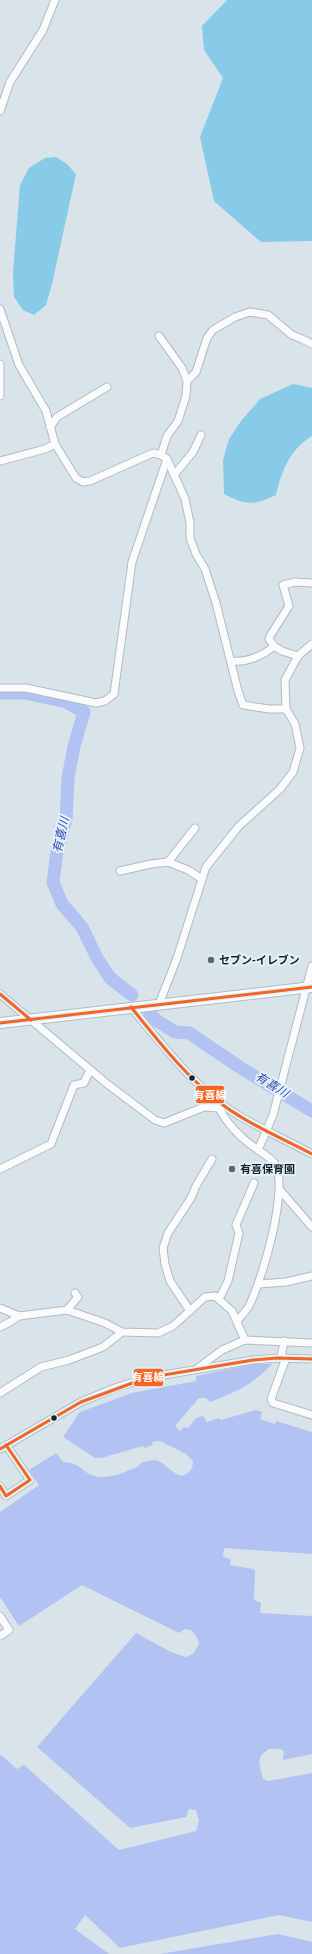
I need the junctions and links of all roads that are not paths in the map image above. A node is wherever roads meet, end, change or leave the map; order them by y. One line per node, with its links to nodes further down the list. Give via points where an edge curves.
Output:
1 (55, 0): 2 (street, via 43,30 10,82)
2 (0, 111)
3 (0, 309): 10 (street, via 19,364 46,411)
4 (159, 336): 7 (street, via 182,368)
5 (312, 344): 7 (street, via 292,335 268,315 250,312 235,317 213,330 207,338 196,372)
6 (0, 364): 9 (street)
7 (187, 381): 13 (street, via 186,396 178,421 167,436)
8 (107, 387): 10 (street, via 57,417)
9 (0, 396)
10 (50, 427): 12 (street)
11 (201, 435): 15 (street, via 193,452)
12 (55, 444): 13 (street, via 76,478 83,482 153,453); 14 (street)
13 (164, 457): 15 (street); 21 (street, via 132,562 114,694 105,701 96,703 26,688)
14 (0, 461)
15 (174, 475): 20 (street, via 185,499 190,538 205,569)
16 (312, 583): 18 (street, via 295,582 283,585 289,606 270,636 269,639)
17 (312, 644): 19 (street)
18 (274, 646): 19 (street, via 282,652); 20 (street, via 266,653 238,662)
19 (298, 656): 22 (street, via 285,680)
20 (231, 661): 22 (street, via 243,705)
21 (0, 688)
22 (286, 709): 26 (street, via 295,724 300,748 293,772 280,789 239,826 206,867)
23 (195, 828): 24 (street)
24 (168, 862): 25 (street); 26 (street)
25 (120, 872)
26 (202, 879): 30 (street, via 177,958)
27 (312, 966): 28 (street)
28 (309, 988): 30 (highway); 36 (street)
29 (0, 994): 32 (street)
30 (159, 1004): 31 (highway)
31 (131, 1007): 32 (highway); 35 (street)
32 (31, 1020): 33 (highway); 34 (street)
33 (0, 1023)
34 (90, 1070): 35 (street, via 132,1104 155,1120 164,1123 204,1107); 40 (street, via 84,1083 74,1085 51,1144)
35 (221, 1106): 36 (street); 37 (street, via 235,1131)
36 (267, 1130): 37 (street); 38 (street)
37 (258, 1150): 42 (street, via 274,1162)
38 (312, 1154)
39 (212, 1159): 50 (street, via 191,1198 168,1232 163,1248 170,1281)
40 (0, 1169)
41 (254, 1183): 47 (street, via 236,1225 239,1232 228,1280)
42 (280, 1190): 43 (street); 45 (street)
43 (312, 1227)
44 (312, 1276): 45 (street, via 286,1282)
45 (259, 1284): 52 (street, via 249,1306)
46 (75, 1293): 49 (street, via 78,1297)
47 (219, 1299): 50 (street, via 215,1296 205,1297); 52 (street)
48 (0, 1308): 51 (street)
49 (68, 1310): 51 (street); 54 (street)
50 (190, 1312): 54 (street, via 173,1326 158,1333)
51 (19, 1316): 53 (street)
52 (238, 1320): 55 (street)
53 (0, 1327)
54 (122, 1332): 61 (street, via 104,1347 69,1360 41,1366)
55 (245, 1340): 56 (street); 60 (street, via 222,1350)
56 (284, 1341): 57 (street); 58 (street)
57 (312, 1343)
58 (283, 1358): 59 (street); 60 (street, via 253,1360); 62 (street, via 272,1403)
59 (312, 1359)
60 (197, 1370): 63 (street, via 146,1378 115,1388 81,1402)
61 (0, 1393)
62 (312, 1415)
63 (3, 1447): 65 (street, via 30,1480)
64 (0, 1486): 65 (street)
65 (3, 1498)
66 (0, 1616): 67 (street, via 9,1630)
67 (0, 1636)

